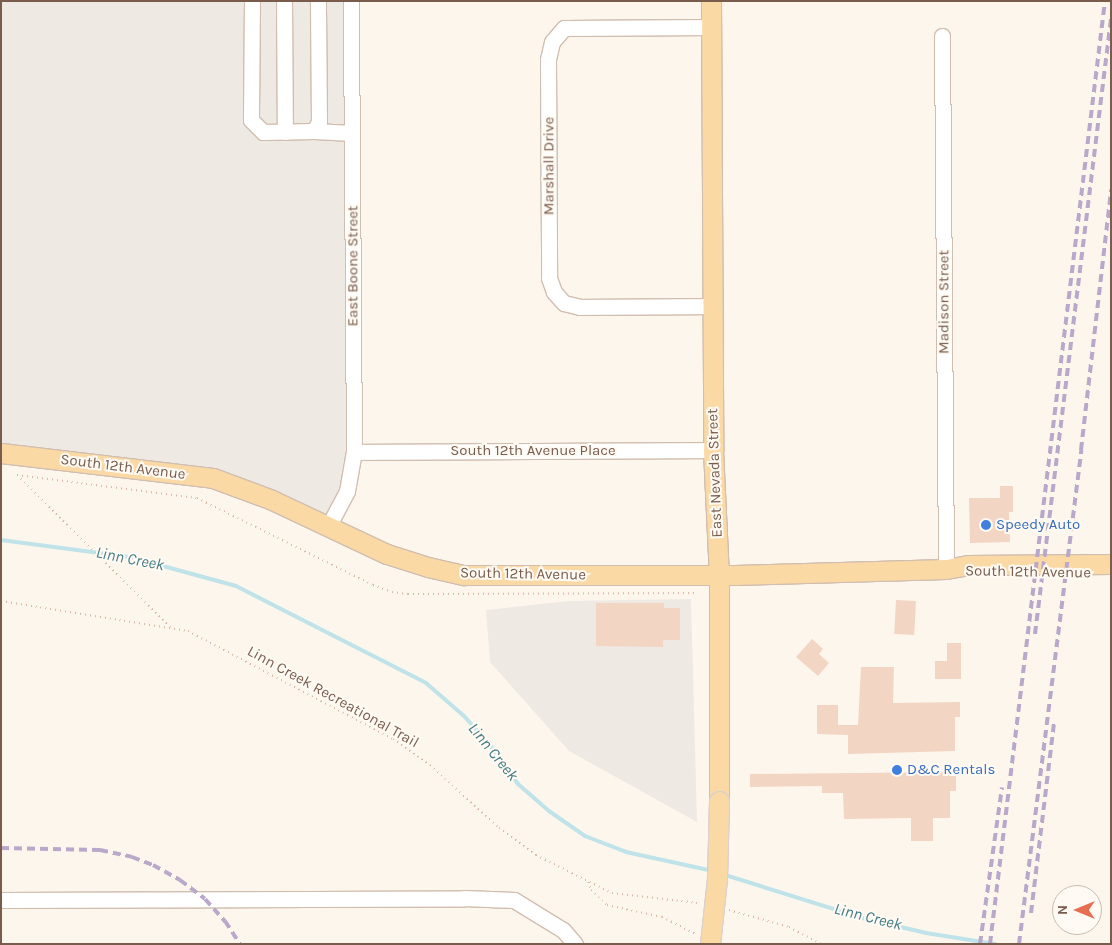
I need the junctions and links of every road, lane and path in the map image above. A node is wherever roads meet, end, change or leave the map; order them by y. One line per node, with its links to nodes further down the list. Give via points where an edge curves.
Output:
1 (252, 1): 9 (street, via 251,120 263,132)
2 (284, 1): 9 (street)
3 (318, 1): 8 (street, via 319,122)
4 (351, 1): 10 (street, East Boone Street)
5 (711, 1): 6 (main road, East Nevada Street)
6 (712, 27): 11 (main road, East Nevada Street); 11 (street, Marshall Drive, via 564,28 552,42 548,70 549,278 554,292 564,303 580,307)
7 (942, 36): 18 (street, Madison Street)
8 (314, 131): 9 (street); 10 (street)
9 (285, 132)
10 (352, 133): 13 (street, East Boone Street)
11 (713, 306): 12 (main road, East Nevada Street)
12 (713, 450): 13 (street, South 12th Avenue Place); 20 (main road, East Nevada Street)
13 (354, 452): 16 (street, East Boone Street, via 347,491)
14 (1, 453): 16 (main road, South 12th Avenue, via 213,478)
15 (17, 475): 22 (path)
16 (329, 525): 20 (main road, South 12th Avenue, via 387,554 464,576)
17 (1111, 564): 18 (main road, South 12th Avenue, via 968,565)
18 (946, 569): 19 (main road, South 12th Avenue, via 971,573); 20 (main road, South 12th Avenue)
19 (1111, 572)
20 (719, 575): 27 (main road, East Nevada Street, bridge, via 717,878)
21 (1, 601): 22 (path, Linn Creek Recreational Trail)
22 (172, 629): 23 (path, Linn Creek Recreational Trail, via 188,630 393,739 430,765 499,828 536,855)
23 (588, 882): 25 (path, Linn Creek Recreational Trail, via 612,893); 27 (path, via 591,890 607,905 662,917)
24 (1, 900): 28 (street, via 514,900 563,930)
25 (700, 903)
26 (723, 908): 29 (path, via 789,927)
27 (703, 939)
28 (574, 944)
29 (821, 944)

